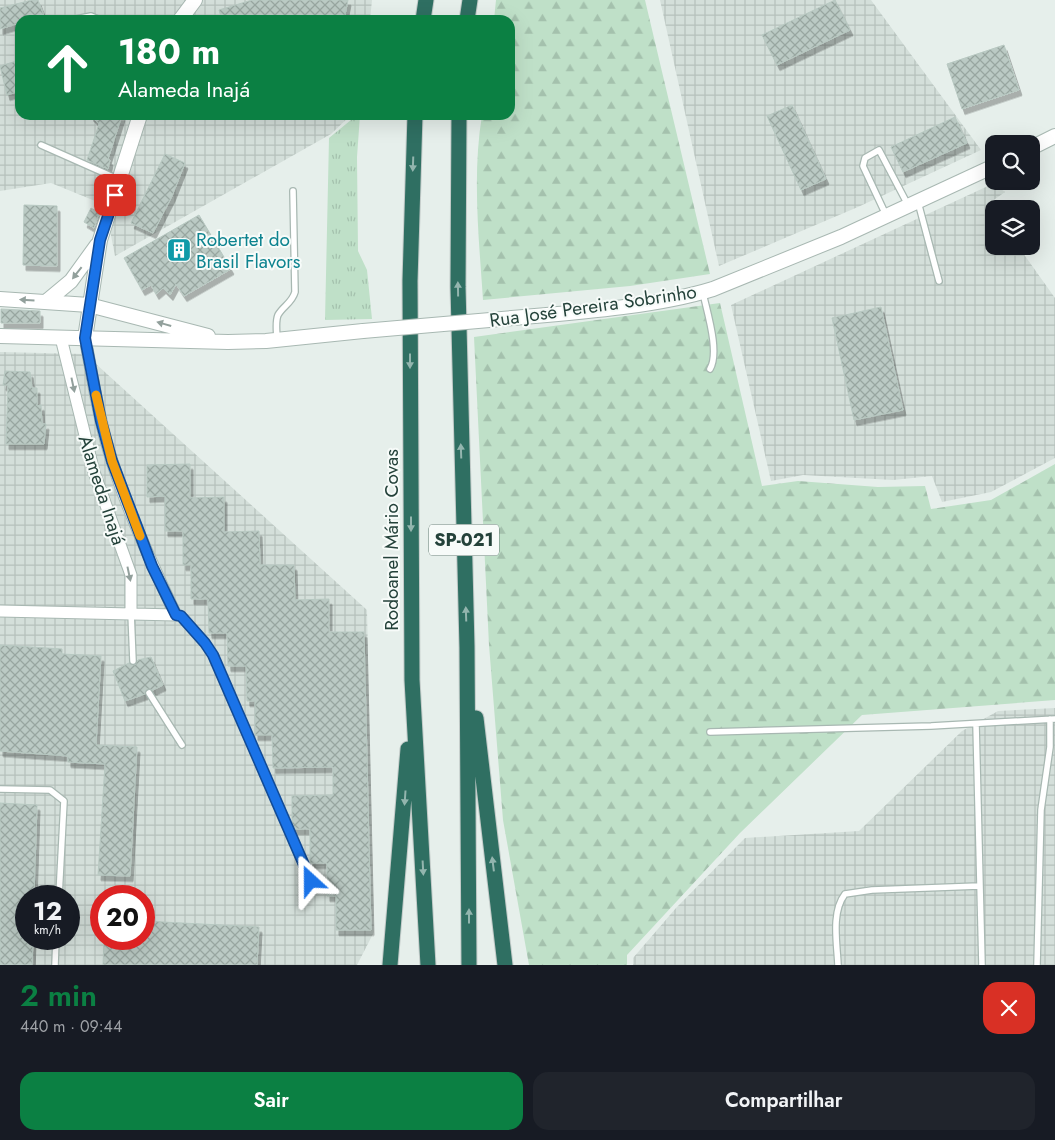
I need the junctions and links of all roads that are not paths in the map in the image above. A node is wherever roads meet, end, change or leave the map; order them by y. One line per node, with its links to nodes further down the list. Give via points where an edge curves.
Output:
1 (195, 0): 4 (street)
2 (426, 0): 5 (highway)
3 (470, 0): 6 (highway)
4 (184, 15)
5 (424, 15)
6 (468, 15)
7 (138, 120): 14 (street)
8 (415, 120): 35 (highway, Rodoanel Mário Covas / SP-021, one-way to 35, via 410,280)
9 (458, 120): 33 (highway, SP-021, one-way to 9, via 460,406)
10 (1055, 136): 11 (street)
11 (1040, 144)
12 (41, 145): 14 (lane)
13 (985, 170): 16 (street, Rua José Pereira Sobrinho)
14 (120, 180): 18 (street)
15 (293, 190): 27 (lane, via 295,292 292,301 277,318)
16 (913, 202): 17 (street, Rua José Pereira Sobrinho); 17 (lane, via 879,150 865,158 863,166); 19 (lane)
17 (886, 215): 20 (street, Rua José Pereira Sobrinho, via 782,262)
18 (100, 240): 22 (street, one-way to 22, via 71,281); 23 (street)
19 (939, 281)
20 (703, 292): 27 (street, Rua José Pereira Sobrinho, bridge, via 658,301 524,317); 29 (lane, via 715,352)
21 (0, 299): 22 (street, Rua José Pereira Sobrinho, one-way to 21)
22 (47, 301): 23 (street, Rua José Pereira Sobrinho)
23 (89, 305): 26 (street); 28 (street, Rua José Pereira Sobrinho, one-way to 23)
24 (0, 336): 25 (street, Rua José Pereira Sobrinho)
25 (61, 338): 26 (street, Rua José Pereira Sobrinho); 31 (street, Alameda Inajá, one-way to 31, via 94,472 131,575)
26 (85, 338): 28 (street, Rua José Pereira Sobrinho); 32 (street, Alameda Inajá, via 112,461 152,566)
27 (277, 340): 28 (street, Rua José Pereira Sobrinho)
28 (228, 342)
29 (710, 368)
30 (0, 611): 31 (street)
31 (131, 613): 32 (street); 34 (lane)
32 (176, 615): 42 (lane, via 190,624 213,655)
33 (467, 647): 49 (highway, SP-021, one-way to 33); 50 (highway, one-way to 33)
34 (133, 661)
35 (412, 680): 47 (highway, one-way to 47); 48 (highway, Rodoanel Mário Covas / SP-021, one-way to 48)
36 (149, 692): 40 (lane)
37 (1052, 719): 38 (lane); 53 (lane, via 1042,810)
38 (976, 724): 39 (lane); 44 (lane)
39 (710, 732)
40 (182, 745)
41 (0, 789): 43 (lane, via 50,790 64,801)
42 (311, 881)
43 (60, 885)
44 (979, 886): 51 (lane, via 845,894 837,913); 52 (lane)
45 (56, 950): 46 (lane)
46 (55, 965)
47 (390, 965)
48 (428, 965)
49 (469, 965)
50 (505, 965)
51 (838, 965)
52 (982, 965)
53 (1037, 965)

